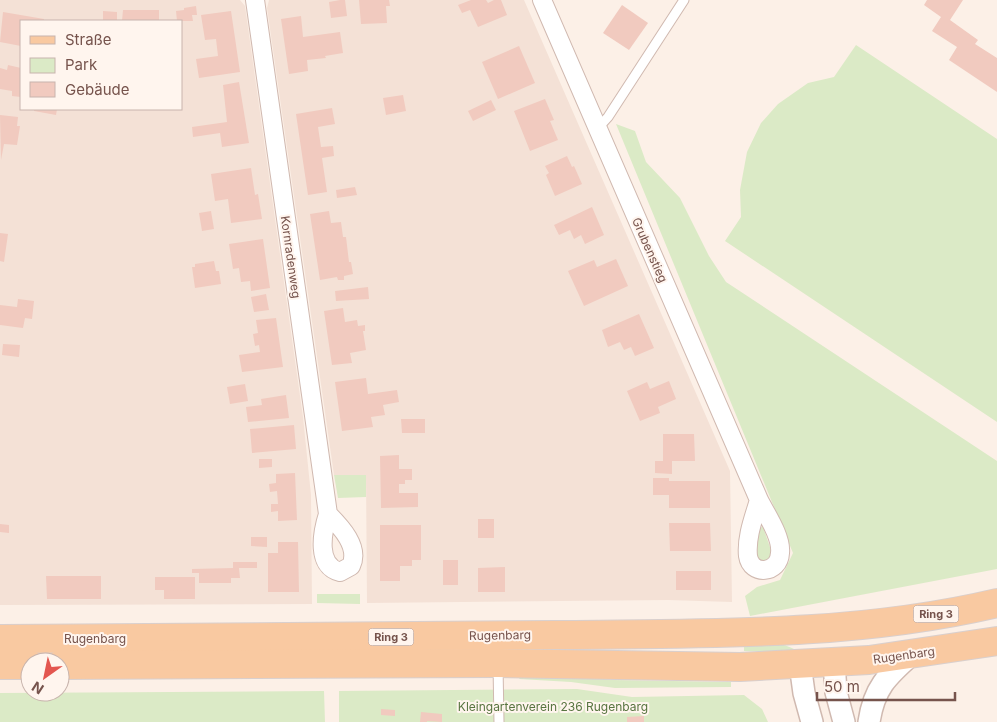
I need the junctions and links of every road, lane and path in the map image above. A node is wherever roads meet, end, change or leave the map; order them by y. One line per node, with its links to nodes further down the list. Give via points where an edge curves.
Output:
1 (254, 0): 6 (street, Kornradenweg)
2 (542, 0): 4 (street, Grubenstieg)
3 (684, 0): 4 (lane, via 608,118)
4 (597, 129): 5 (street, Grubenstieg)
5 (760, 500)
6 (328, 514)
7 (997, 603): 8 (main road, Rugenbarg / Ring 3)
8 (874, 624): 9 (main road, Rugenbarg / Ring 3); 13 (main road, via 848,632)
9 (783, 631): 10 (main road, Rugenbarg / Ring 3, via 300,638); 13 (main road)
10 (0, 638)
11 (997, 641): 12 (main road, Rugenbarg / Ring 3)
12 (912, 654): 13 (main road, Rugenbarg / Ring 3, via 870,660); 21 (street, via 891,672 877,691)
13 (817, 657): 14 (main road, Rugenbarg / Ring 3, via 740,667); 19 (street, via 804,693); 20 (street, via 836,692)
14 (498, 663): 17 (main road, Rugenbarg / Ring 3); 18 (lane)
15 (0, 665): 16 (main road)
16 (20, 665)
17 (70, 665)
18 (499, 722)
19 (812, 722)
20 (844, 722)
21 (869, 722)

